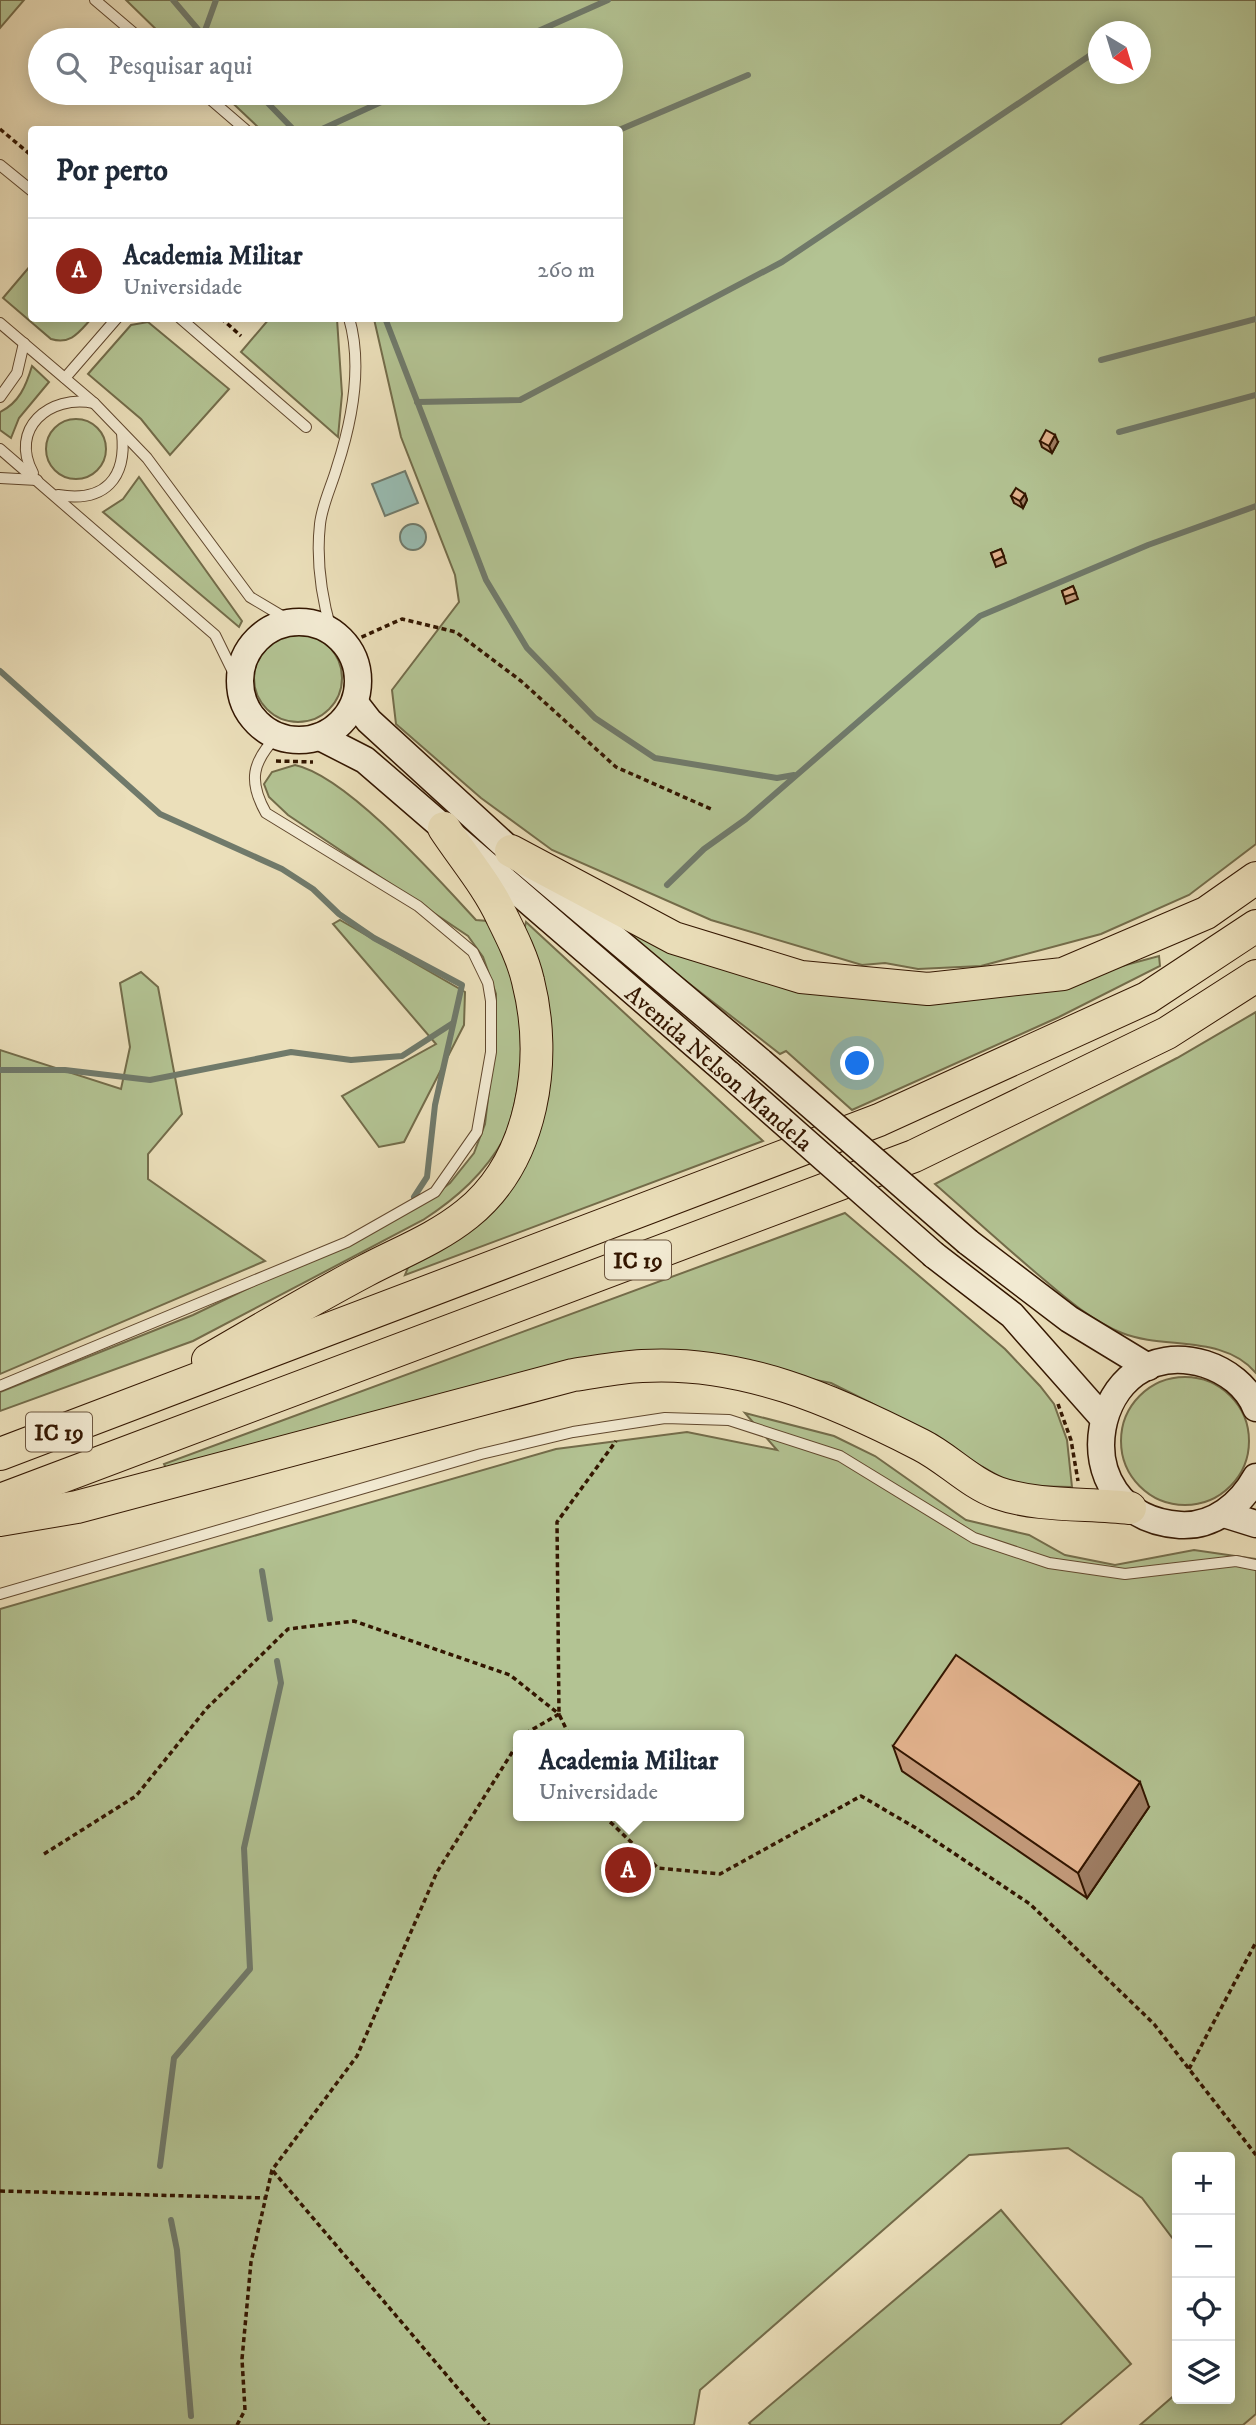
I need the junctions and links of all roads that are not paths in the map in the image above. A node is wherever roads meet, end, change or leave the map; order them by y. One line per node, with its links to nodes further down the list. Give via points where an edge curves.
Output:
1 (95, 0): 2 (lane)
2 (128, 28)
3 (217, 105): 4 (lane)
4 (241, 126)
5 (0, 165): 6 (lane)
6 (28, 188)
7 (114, 322): 12 (lane)
8 (185, 322): 15 (lane)
9 (349, 322): 22 (lane, via 355,374 350,425 320,521 323,600)
10 (0, 323): 11 (lane)
11 (24, 343): 12 (lane); 13 (lane, via 16,373)
12 (65, 379): 14 (lane)
13 (0, 397)
14 (94, 403): 16 (lane); 19 (lane, via 58,403 42,413 26,446 28,464)
15 (306, 427)
16 (122, 432): 20 (lane, via 125,455 117,476 100,492 78,498); 21 (lane, via 148,458 250,597)
17 (0, 449): 19 (lane)
18 (0, 478): 19 (lane)
19 (37, 480): 20 (lane)
20 (55, 494): 23 (lane, via 215,635)
21 (292, 622): 22 (main road, via 313,622); 23 (main road, via 272,627 254,642 240,665)
22 (339, 637): 24 (main road, via 359,672)
23 (239, 684): 25 (main road, via 245,706 258,724)
24 (355, 702): 26 (main road, via 335,729); 28 (main road, Avenida Nelson Mandela, via 369,721)
25 (277, 736): 26 (main road, via 291,740); 33 (lane, via 259,754 255,773 256,796 266,813 418,906 473,952 491,1001 491,1052 477,1132 435,1192 347,1242)
26 (320, 737): 27 (main road, Avenida Nelson Mandela, via 365,760)
27 (444, 828): 35 (highway, via 501,914 528,978 535,1012 534,1083 522,1137 509,1164 468,1213 431,1238 364,1271); 36 (main road, Avenida Nelson Mandela, bridge, via 934,1255 1012,1315)
28 (511, 850): 29 (highway, via 674,938 801,977 928,989 1063,974 1206,913); 32 (main road, Avenida Nelson Mandela, bridge, via 968,1242 1069,1319)
29 (1256, 878)
30 (1256, 926): 35 (highway, IC 19, via 1147,998 879,1120)
31 (1256, 976): 39 (highway, IC 19, via 1167,1033 914,1156)
32 (1148, 1367): 34 (main road, via 1182,1361 1217,1368 1237,1381); 36 (main road, via 1128,1380)
33 (0, 1386)
34 (1256, 1408)
35 (118, 1411): 37 (highway, IC 19)
36 (1102, 1418): 40 (main road, via 1099,1451 1105,1472)
37 (0, 1454)
38 (1256, 1477): 41 (main road, via 1246,1495)
39 (0, 1500)
40 (1130, 1508): 41 (main road, via 1147,1518 1186,1525); 42 (highway, via 997,1493 923,1446 825,1399 775,1382 707,1368 642,1366 573,1375 77,1507)
41 (1224, 1514): 43 (main road)
42 (0, 1520)
43 (1256, 1524)
44 (1256, 1565): 45 (lane, via 1237,1561 1125,1574 1049,1563 974,1538 841,1456 730,1420 665,1419 573,1432 481,1454)
45 (0, 1594)

